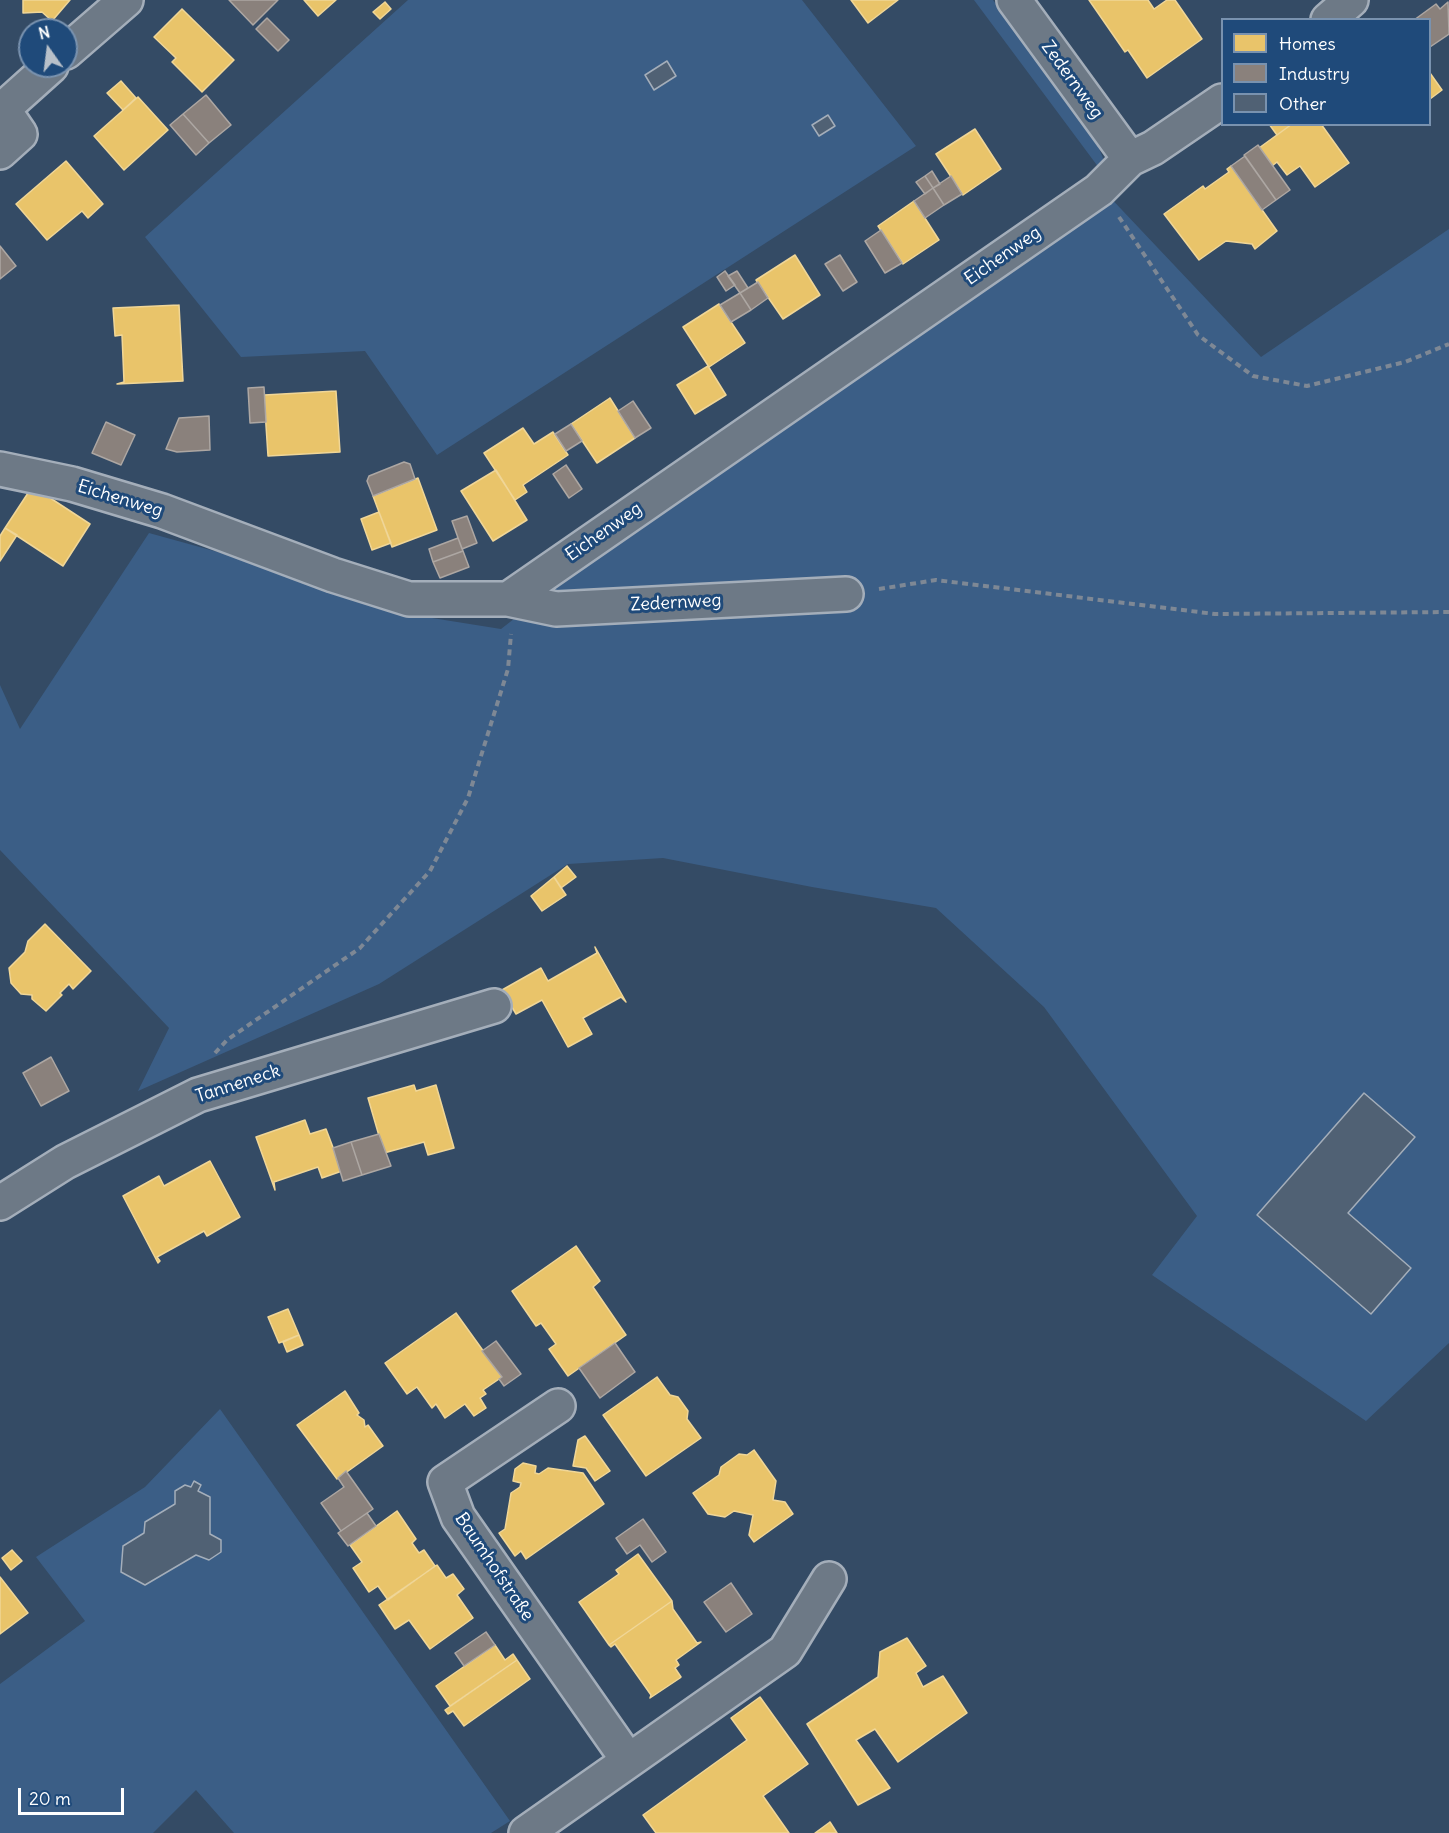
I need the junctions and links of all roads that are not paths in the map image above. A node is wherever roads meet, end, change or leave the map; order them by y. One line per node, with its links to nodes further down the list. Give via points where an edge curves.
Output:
1 (126, 0): 5 (street)
2 (1014, 0): 10 (street, Zedernweg)
3 (1351, 0): 4 (street)
4 (1330, 18)
5 (78, 42)
6 (37, 78): 8 (street)
7 (1221, 102): 10 (street, Eichenweg, via 1154,148)
8 (2, 107): 9 (street, via 20,134)
9 (0, 152)
10 (1130, 159): 13 (street, Eichenweg, via 1099,190)
11 (0, 469): 13 (street, Eichenweg, via 72,484 162,511 409,599)
12 (846, 594): 13 (street, Zedernweg, via 556,609)
13 (508, 599)
14 (494, 1006): 15 (street, Tanneneck, via 198,1095 65,1162)
15 (0, 1203)
16 (558, 1406): 18 (street, Baumhofstraße, via 445,1482 458,1516)
17 (829, 1579): 18 (street, via 785,1651)
18 (628, 1760): 19 (street)
19 (526, 1833)

